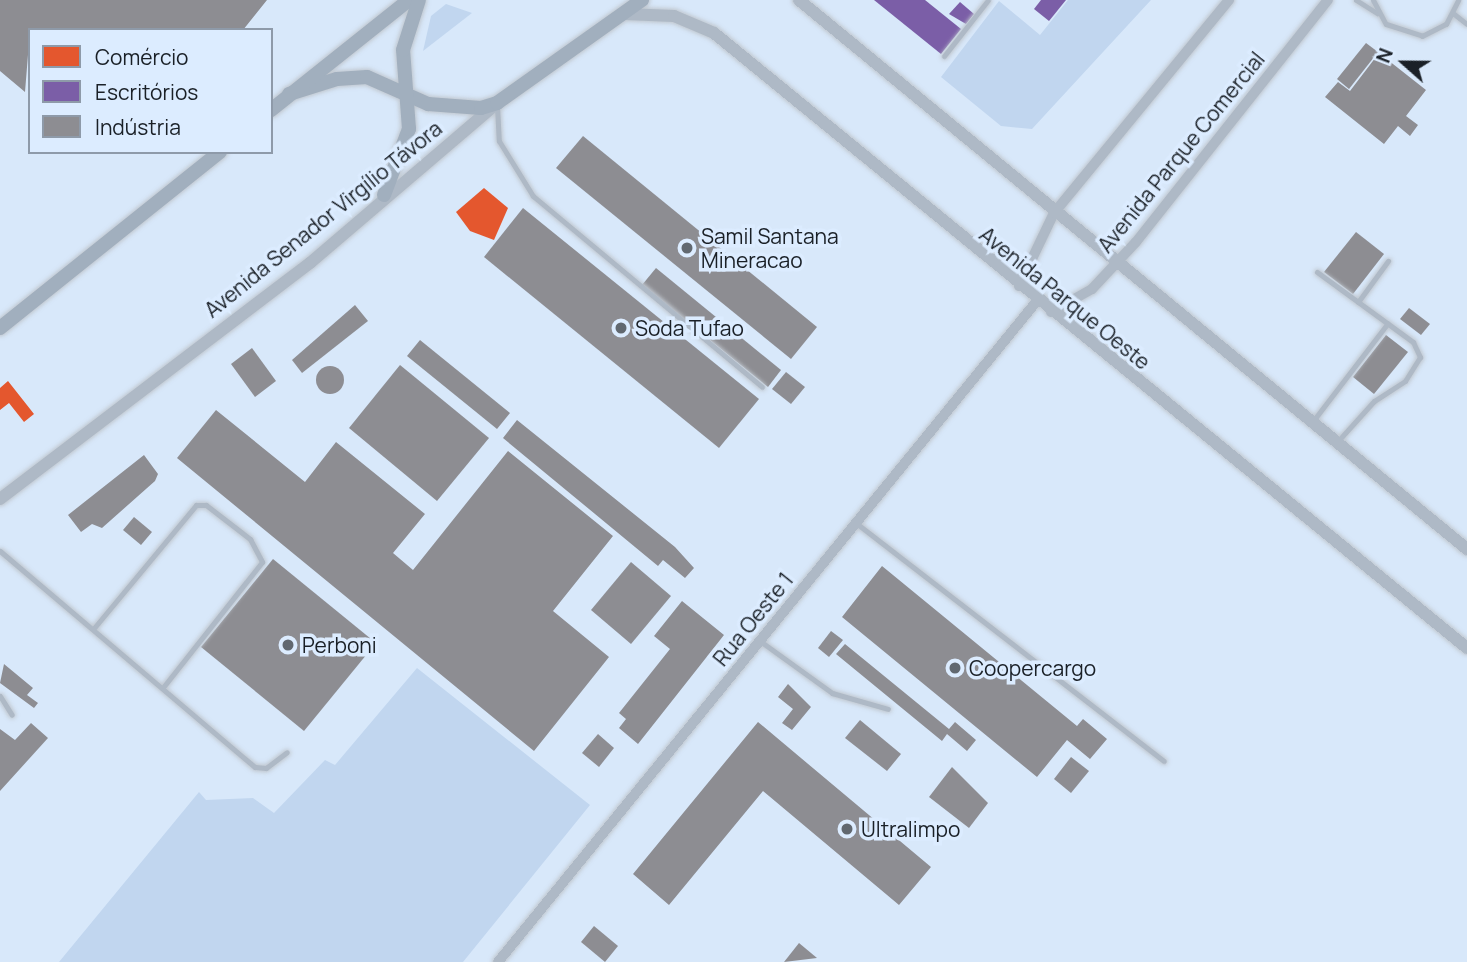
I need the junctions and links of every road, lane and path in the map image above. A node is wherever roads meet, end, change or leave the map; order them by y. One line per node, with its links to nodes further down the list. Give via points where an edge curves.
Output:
1 (409, 0): 16 (main road)
2 (419, 0): 17 (main road, via 403,50)
3 (642, 0): 11 (main road, Avenida Senador Virgílio Távora)
4 (799, 0): 22 (street)
5 (988, 0): 15 (lane)
6 (1229, 0): 22 (street)
7 (1328, 0): 24 (street, Avenida Parque Comercial)
8 (1356, 0): 12 (lane)
9 (1373, 0): 12 (lane)
10 (1458, 0): 13 (lane)
11 (625, 14): 18 (main road, Avenida Senador Virgílio Távora); 26 (street, Avenida Parque Oeste, via 674,16 714,33)
12 (1378, 14): 13 (lane, via 1396,32 1422,36)
13 (1454, 14): 14 (lane)
14 (1467, 24)
15 (944, 56)
16 (289, 94): 17 (main road, via 358,77); 19 (main road)
17 (408, 97): 18 (main road, via 452,109); 21 (main road, via 409,129)
18 (497, 103): 21 (street, Avenida Senador Virgílio Távora); 32 (lane, via 499,141 533,196)
19 (273, 108)
20 (218, 154): 31 (main road)
21 (384, 194): 35 (street, Avenida Senador Virgílio Távora, via 310,263)
22 (1054, 213): 24 (street); 26 (street, via 1031,251)
23 (1388, 261): 28 (lane)
24 (1117, 263): 29 (street, Avenida Parque Comercial, via 1080,299); 33 (street)
25 (1317, 272): 28 (lane)
26 (1020, 286): 27 (street, Avenida Parque Oeste)
27 (1037, 301): 29 (street, Avenida Parque Oeste); 36 (street, Rua Oeste 1)
28 (1358, 302): 30 (lane)
29 (1051, 312): 41 (street, Avenida Parque Oeste)
30 (1388, 323): 33 (lane); 34 (lane, via 1420,357 1405,381 1363,412)
31 (0, 328)
32 (762, 387)
33 (1312, 422): 34 (street)
34 (1337, 442): 37 (street)
35 (0, 499)
36 (856, 523): 40 (street, Rua Oeste 1); 47 (lane)
37 (1467, 549)
38 (0, 551): 39 (lane)
39 (94, 628): 42 (lane); 42 (lane, via 196,505 206,505 250,539 262,562)
40 (760, 641): 44 (lane, via 832,694); 48 (street, Rua Oeste 1)
41 (1467, 648)
42 (164, 686): 46 (lane, via 255,767 266,768)
43 (0, 696): 45 (lane)
44 (888, 709)
45 (12, 715)
46 (287, 752)
47 (1164, 761)
48 (498, 962)

